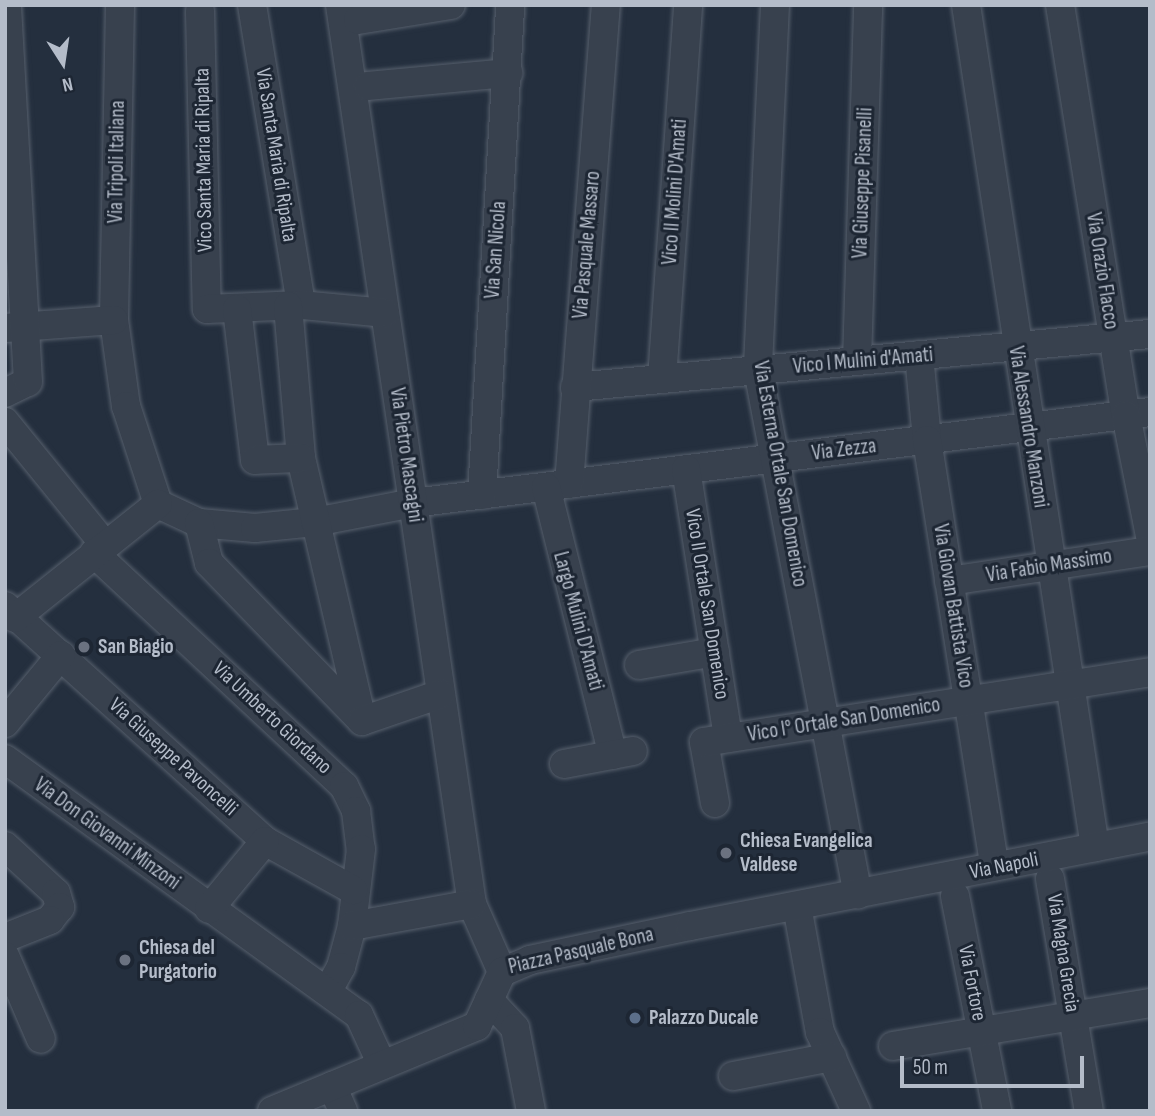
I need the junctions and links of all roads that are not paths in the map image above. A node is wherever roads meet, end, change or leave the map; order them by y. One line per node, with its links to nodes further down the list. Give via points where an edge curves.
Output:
1 (7, 5): 16 (street)
2 (120, 5): 20 (street, Via Tripoli Italiana)
3 (252, 5): 17 (street, Via Santa Maria di Ripalta)
4 (450, 5): 13 (street)
5 (510, 5): 14 (street, Via San Nicola)
6 (606, 5): 29 (street, Via Pasquale Massaro)
7 (688, 5): 28 (street, Vico II Molini D'Amati)
8 (775, 5): 27 (street, Via Esterna Ortale San Domenico)
9 (868, 5): 26 (street, Via Giuseppe Pisanelli)
10 (965, 5): 24 (street, Via Alessandro Manzoni)
11 (1060, 5): 23 (street, Via Orazio Flacco)
12 (200, 10): 18 (street, Vico Santa Maria di Ripalta, via 207,309)
13 (349, 12): 19 (street, Via Pietro Mascagni)
14 (508, 73): 15 (street); 39 (street, Via San Nicola)
15 (368, 86)
16 (11, 183): 21 (street)
17 (294, 306): 18 (street); 19 (street); 35 (street, Via Santa Maria di Ripalta)
18 (237, 309): 35 (street, via 255,460)
19 (385, 313): 41 (street, Via Pietro Mascagni)
20 (114, 320): 21 (street); 40 (street, Via Tripoli Italiana, via 126,405)
21 (15, 327): 30 (street, via 28,382)
22 (1150, 334): 23 (street, Vico I Mulini d'Amati)
23 (1113, 337): 24 (street, Vico I Mulini d'Amati); 31 (street, Via Orazio Flacco)
24 (1015, 346): 25 (street, Vico I Mulini d'Amati); 33 (street, Via Alessandro Manzoni)
25 (919, 355): 26 (street, Vico I Mulini d'Amati); 34 (street, Via Giovan Battista Vico)
26 (857, 361): 27 (street, Vico I Mulini d'Amati)
27 (758, 370): 28 (street, Vico I Mulini d'Amati); 36 (street, Via Esterna Ortale San Domenico)
28 (662, 379): 29 (street, Vico I Mulini d'Amati)
29 (575, 387): 38 (street, Via Pasquale Massaro)
30 (5, 393)
31 (1138, 414): 33 (street, Via Zezza); 44 (street, Via Orazio Flacco)
32 (5, 422): 45 (street, Via Umberto Giordano)
33 (1027, 427): 34 (street, Via Zezza); 47 (street, Via Alessandro Manzoni)
34 (927, 440): 36 (street, Via Zezza); 48 (street, Via Giovan Battista Vico)
35 (301, 458): 42 (street, Via Santa Maria di Ripalta)
36 (775, 458): 37 (street, Via Zezza); 59 (street, Via Esterna Ortale San Domenico)
37 (686, 470): 38 (street, Via Zezza); 50 (street, Vico II Ortale San Domenico)
38 (557, 485): 39 (street, Via Zezza); 62 (street, Largo Mulini D'Amati, via 623,753)
39 (482, 495): 41 (street, Via Zezza)
40 (158, 503): 43 (street); 45 (street)
41 (413, 503): 42 (street, Via Zezza); 55 (street, Via Pietro Mascagni)
42 (315, 522): 43 (street, Via Zezza, via 255,528); 57 (street, Via Santa Maria di Ripalta)
43 (200, 523): 57 (street, via 209,563)
44 (1150, 536)
45 (99, 549): 49 (street); 70 (street, Via Umberto Giordano, via 344,786 356,811 361,849)
46 (1150, 551): 47 (street, Via Fabio Massimo)
47 (1051, 566): 48 (street, Via Fabio Massimo); 54 (street, Via Alessandro Manzoni)
48 (949, 581): 56 (street, Via Giovan Battista Vico)
49 (10, 612): 51 (street, Via Giuseppe Pavoncelli)
50 (715, 652): 52 (street); 60 (street, Vico II Ortale San Domenico)
51 (61, 655): 58 (street); 65 (street, Via Giuseppe Pavoncelli)
52 (639, 665)
53 (1150, 672): 54 (street, Vico I° Ortale San Domenico)
54 (1069, 686): 56 (street, Vico I° Ortale San Domenico); 67 (street, Via Alessandro Manzoni)
55 (441, 694): 57 (street); 73 (street, Via Pietro Mascagni)
56 (968, 701): 59 (street, Vico I° Ortale San Domenico); 68 (street, Via Giovan Battista Vico)
57 (362, 721)
58 (5, 723)
59 (825, 724): 60 (street, Vico I° Ortale San Domenico); 71 (street, Via Esterna Ortale San Domenico)
60 (716, 741): 63 (street, Vico II Ortale San Domenico)
61 (5, 760): 75 (street, Via Don Giovanni Minzoni)
62 (564, 764)
63 (715, 803)
64 (1150, 836): 67 (street, Via Napoli)
65 (265, 841): 70 (street, Via Giuseppe Pavoncelli); 75 (street)
66 (5, 846): 77 (street, via 56,894 60,907 50,920)
67 (1095, 847): 71 (street, Via Napoli)
68 (993, 855)
69 (1050, 879): 83 (street, Via Magna Grecia)
70 (353, 890): 76 (street, Via Umberto Giordano)
71 (858, 895): 74 (street, Via Napoli)
72 (956, 896): 84 (street, Via Fortore)
73 (472, 904): 76 (street); 79 (street, Piazza Pasquale Bona)
74 (797, 906): 79 (street, Piazza Pasquale Bona, via 530,960); 87 (street, via 820,1032)
75 (209, 909): 80 (street, Via Don Giovanni Minzoni)
76 (352, 926): 80 (street, Via Umberto Giordano, via 341,967)
77 (5, 938)
78 (5, 956): 85 (street)
79 (502, 972): 81 (street)
80 (328, 990): 88 (street, Via Don Giovanni Minzoni, via 359,1015)
81 (489, 1000): 88 (street, via 477,1026); 92 (street, via 515,1028)
82 (1150, 1003): 83 (street)
83 (1073, 1016): 84 (street); 95 (street, Via Magna Grecia)
84 (981, 1032): 86 (street); 94 (street, Via Fortore)
85 (41, 1039)
86 (893, 1046)
87 (832, 1057): 89 (street); 93 (street)
88 (382, 1065): 90 (street)
89 (733, 1076)
90 (337, 1098): 91 (street)
91 (272, 1111)
92 (531, 1111)
93 (856, 1111)
94 (997, 1111)
95 (1089, 1111)

